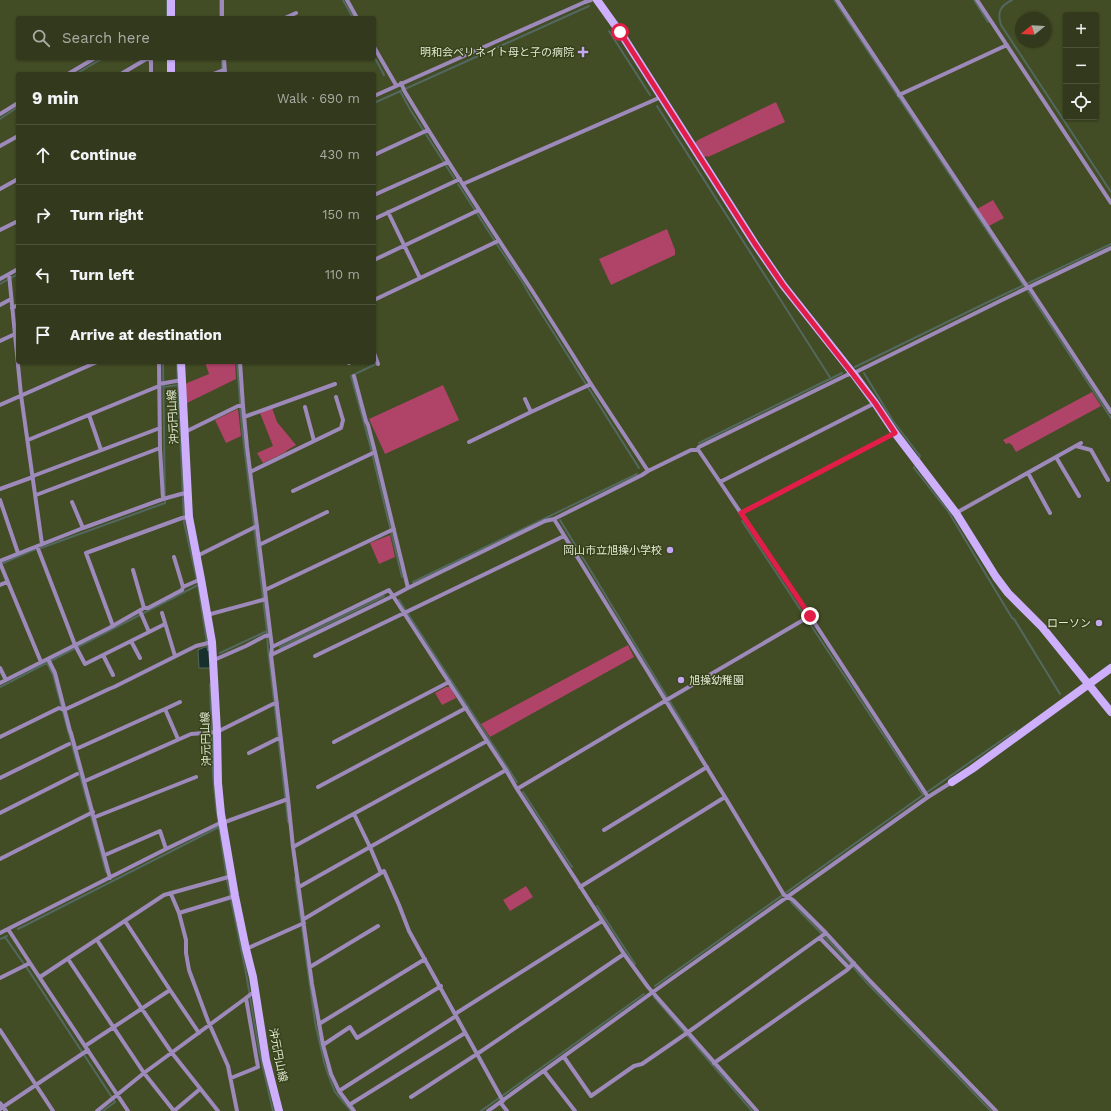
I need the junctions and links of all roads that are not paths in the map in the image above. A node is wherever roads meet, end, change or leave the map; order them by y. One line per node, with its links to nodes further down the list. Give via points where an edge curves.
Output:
1 (171, 0): 9 (street)
2 (222, 0): 10 (street)
3 (347, 0): 12 (street)
4 (591, 0): 25 (street)
5 (597, 0): 28 (street)
6 (836, 0): 27 (street)
7 (977, 0): 13 (street)
8 (296, 13): 11 (street)
9 (169, 16)
10 (222, 16)
11 (289, 16)
12 (356, 16)
13 (1007, 45): 27 (street); 41 (street)
14 (376, 50): 25 (street)
15 (92, 60): 21 (street)
16 (145, 60): 22 (street)
17 (150, 60): 23 (street)
18 (171, 60): 24 (street)
19 (224, 60): 20 (street)
20 (224, 71)
21 (71, 72)
22 (124, 72)
23 (151, 72)
24 (172, 72)
25 (401, 87): 26 (street); 31 (street)
26 (376, 95)
27 (900, 95): 55 (street)
28 (661, 97): 38 (street); 71 (street, via 783,285)
29 (16, 104): 30 (street)
30 (0, 114)
31 (426, 131): 34 (street); 35 (street)
32 (16, 137): 33 (street)
33 (0, 146)
34 (376, 154)
35 (446, 162): 36 (street); 40 (street)
36 (460, 179): 38 (street); 43 (street)
37 (16, 180): 39 (street)
38 (463, 184): 42 (street)
39 (0, 189)
40 (376, 194)
41 (1111, 203)
42 (477, 211): 47 (street); 48 (street)
43 (388, 212): 44 (street); 48 (street)
44 (376, 218)
45 (16, 222): 46 (street)
46 (0, 230)
47 (496, 242): 53 (street); 76 (street, via 531,290)
48 (404, 246): 50 (street); 53 (street)
49 (1111, 248): 55 (street)
50 (376, 259)
51 (16, 271): 52 (street)
52 (9, 277): 54 (street); 57 (street)
53 (420, 278): 56 (street)
54 (0, 279)
55 (1027, 286): 71 (street); 85 (street)
56 (376, 299)
57 (11, 300): 58 (street); 60 (street)
58 (0, 305)
59 (16, 306): 60 (street)
60 (12, 308): 61 (street)
61 (15, 334): 62 (street); 63 (street)
62 (0, 341)
63 (16, 342)
64 (376, 358): 70 (street)
65 (18, 364): 77 (street)
66 (91, 364): 77 (street)
67 (159, 364): 74 (street)
68 (181, 364): 73 (street, 沖元円山線)
69 (240, 364): 82 (street)
70 (378, 364)
71 (852, 373): 80 (street); 98 (street)
72 (354, 376): 99 (street)
73 (179, 381): 74 (street); 89 (street, 沖元円山線)
74 (161, 384): 86 (street); 88 (street)
75 (335, 384): 87 (street)
76 (588, 385): 84 (street); 101 (street)
77 (21, 395): 81 (street); 91 (street)
78 (336, 397): 92 (street, via 343,420 341,428)
79 (525, 399): 84 (street)
80 (875, 403): 90 (street); 106 (street)
81 (0, 404)
82 (241, 406): 87 (street); 89 (street)
83 (304, 407): 92 (street)
84 (531, 412): 93 (street)
85 (1111, 412)
86 (89, 415): 91 (street); 97 (street)
87 (244, 417): 102 (street)
88 (160, 428): 96 (street); 97 (street)
89 (185, 432): 109 (street, 沖元円山線)
90 (895, 433): 116 (street); 117 (street)
91 (28, 440): 104 (street)
92 (314, 441): 102 (street)
93 (469, 442)
94 (1081, 443): 95 (street)
95 (1076, 446): 100 (street); 105 (street, via 1091,450)
96 (160, 448): 110 (street); 112 (street)
97 (101, 450): 104 (street)
98 (697, 450): 101 (street, via 691,450); 106 (street)
99 (373, 453): 108 (street); 123 (street)
100 (1056, 457): 103 (street); 111 (street)
101 (648, 471): 120 (street)
102 (250, 472): 122 (street)
103 (1028, 473): 117 (street); 118 (street)
104 (33, 476): 107 (street); 110 (street)
105 (1108, 480)
106 (720, 482): 116 (street)
107 (0, 489)
108 (293, 491)
109 (184, 493): 112 (street); 119 (street, 沖元円山線)
110 (36, 495): 125 (street)
111 (1079, 496)
112 (164, 499): 121 (street)
113 (0, 500): 128 (street)
114 (72, 502): 121 (street)
115 (327, 512): 126 (street)
116 (741, 513): 146 (street)
117 (956, 513): 169 (street, via 996,577)
118 (1050, 513)
119 (185, 517): 129 (street, 沖元円山線); 148 (street, via 86,553)
120 (554, 518): 124 (street); 137 (street)
121 (83, 528): 125 (street)
122 (254, 528): 126 (street); 129 (street)
123 (392, 530): 137 (street); 138 (street)
124 (564, 536): 144 (street); 170 (street)
125 (42, 544): 127 (street)
126 (259, 545): 138 (street)
127 (37, 546): 128 (street); 153 (street)
128 (18, 553): 131 (street)
129 (197, 556): 133 (street, 沖元円山線)
130 (174, 557): 136 (street)
131 (0, 562): 134 (street)
132 (134, 570): 141 (street)
133 (198, 580): 136 (street); 145 (street, 沖元円山線)
134 (7, 582): 135 (street); 162 (street)
135 (0, 585)
136 (183, 588): 141 (street)
137 (408, 588): 139 (street)
138 (265, 590): 140 (street)
139 (393, 596): 144 (street); 154 (street, via 389,590); 156 (street)
140 (264, 599): 145 (street); 150 (street)
141 (144, 608): 142 (street)
142 (141, 613): 148 (street); 149 (street)
143 (162, 613): 147 (street)
144 (407, 613): 158 (street); 167 (street)
145 (207, 615): 152 (street, 沖元円山線)
146 (807, 618): 170 (street); 195 (street)
147 (165, 624): 149 (street); 157 (street)
148 (113, 626): 153 (street)
149 (149, 632): 151 (street)
150 (268, 635): 154 (street); 160 (street)
151 (132, 641): 155 (street); 159 (street)
152 (209, 643): 157 (street); 160 (street, 沖元円山線)
153 (76, 647): 155 (street, via 85,664); 161 (street)
154 (272, 647): 156 (street)
155 (103, 655): 165 (street)
156 (272, 655): 172 (street)
157 (175, 656): 174 (street, via 109,690)
158 (315, 656)
159 (140, 658)
160 (214, 660): 177 (street, 沖元円山線)
161 (49, 661): 162 (street); 174 (street, via 55,673)
162 (41, 662): 166 (street)
163 (0, 668): 166 (street)
164 (1111, 668): 169 (street)
165 (113, 675)
166 (6, 680): 168 (street)
167 (449, 682): 173 (street); 182 (street)
168 (0, 683)
169 (1089, 684): 176 (street); 192 (street)
170 (667, 699): 186 (street); 194 (street)
171 (180, 702): 175 (street)
172 (275, 704): 177 (street); 180 (street)
173 (466, 708): 181 (street); 193 (street)
174 (62, 709): 178 (street); 184 (street)
175 (165, 710): 179 (street); 184 (street)
176 (1111, 712)
177 (213, 732): 179 (street, via 191,734); 202 (street, 沖元円山線)
178 (0, 737)
179 (178, 739): 191 (street)
180 (279, 739): 185 (street); 197 (street)
181 (487, 741): 187 (street); 200 (street)
182 (334, 742)
183 (69, 744): 190 (street)
184 (76, 748): 191 (street)
185 (249, 753)
186 (707, 767): 196 (street); 203 (street)
187 (506, 770): 194 (street); 205 (street)
188 (77, 774): 198 (street)
189 (196, 777): 201 (street)
190 (0, 778)
191 (85, 781): 199 (street)
192 (952, 782): 195 (street)
193 (318, 787)
194 (517, 789): 213 (street)
195 (926, 794): 215 (street)
196 (725, 797): 213 (street); 215 (street)
197 (286, 799): 202 (street); 204 (street)
198 (0, 813)
199 (91, 813): 201 (street); 208 (street)
200 (354, 814): 204 (street); 205 (street)
201 (94, 817): 207 (street)
202 (220, 823): 206 (street); 210 (street, 沖元円山線)
203 (604, 830)
204 (293, 847): 212 (street)
205 (370, 847): 209 (street); 212 (street)
206 (166, 848): 207 (street, via 160,831); 211 (street)
207 (105, 855): 211 (street)
208 (0, 859)
209 (381, 873): 220 (street); 229 (street, via 384,871)
210 (229, 877): 214 (street); 216 (street, 沖元円山線)
211 (110, 878): 222 (street)
212 (299, 887): 220 (street)
213 (580, 887): 218 (street)
214 (171, 894): 217 (street); 219 (street, via 164,895)
215 (785, 895): 224 (street, via 793,900); 237 (street)
216 (232, 897): 217 (street); 226 (street, 沖元円山線)
217 (179, 913): 242 (street, via 186,940 189,970)
218 (602, 920): 227 (street); 240 (street)
219 (125, 921): 225 (street); 236 (street)
220 (304, 921): 226 (street); 232 (street)
221 (378, 926): 232 (street)
222 (8, 929): 223 (street); 230 (street)
223 (0, 933)
224 (823, 936): 231 (street); 231 (street); 247 (street)
225 (97, 940): 228 (street); 239 (street)
226 (246, 949): 238 (street, 沖元円山線, via 253,977)
227 (624, 954): 237 (street); 251 (street)
228 (68, 959): 233 (street); 243 (street)
229 (425, 959): 235 (street); 241 (street)
230 (26, 964): 233 (street); 234 (street)
231 (851, 966): 253 (street); 278 (street)
232 (310, 967): 241 (street)
233 (40, 977): 249 (street)
234 (0, 978)
235 (440, 986): 240 (street); 248 (street, via 357,1038 350,1027)
236 (170, 990): 239 (street); 245 (street)
237 (653, 992): 247 (street); 252 (street)
238 (250, 995): 242 (street); 256 (street, via 258,1067); 272 (street, 沖元円山線)
239 (142, 1009): 243 (street); 250 (street)
240 (455, 1015): 246 (street); 259 (street)
241 (319, 1024): 248 (street)
242 (210, 1025): 245 (street); 256 (street)
243 (114, 1028): 249 (street); 255 (street)
244 (0, 1030): 257 (street)
245 (199, 1033): 250 (street)
246 (465, 1033): 251 (street); 264 (street)
247 (686, 1034): 252 (street, via 591,1096); 253 (street)
248 (322, 1044): 259 (street, via 330,1074)
249 (86, 1048): 257 (street, via 82,1054); 260 (street)
250 (172, 1053): 255 (street); 258 (street)
251 (477, 1054): 261 (street); 262 (street)
252 (564, 1057): 254 (street)
253 (714, 1063): 277 (street)
254 (544, 1071): 262 (street); 276 (street)
255 (144, 1073): 260 (street); 269 (street)
256 (231, 1078): 271 (street)
257 (36, 1084): 265 (street); 266 (street)
258 (200, 1090): 269 (street); 270 (street)
259 (339, 1091): 264 (street)
260 (114, 1097): 267 (street); 268 (street)
261 (411, 1097)
262 (501, 1099): 274 (street); 275 (street)
263 (0, 1103): 265 (street)
264 (349, 1105): 273 (street)
265 (3, 1109)
266 (54, 1111)
267 (97, 1111)
268 (128, 1111)
269 (174, 1111)
270 (218, 1111)
271 (237, 1111)
272 (279, 1111)
273 (354, 1111)
274 (488, 1111)
275 (507, 1111)
276 (574, 1111)
277 (757, 1111)
278 (996, 1111)

